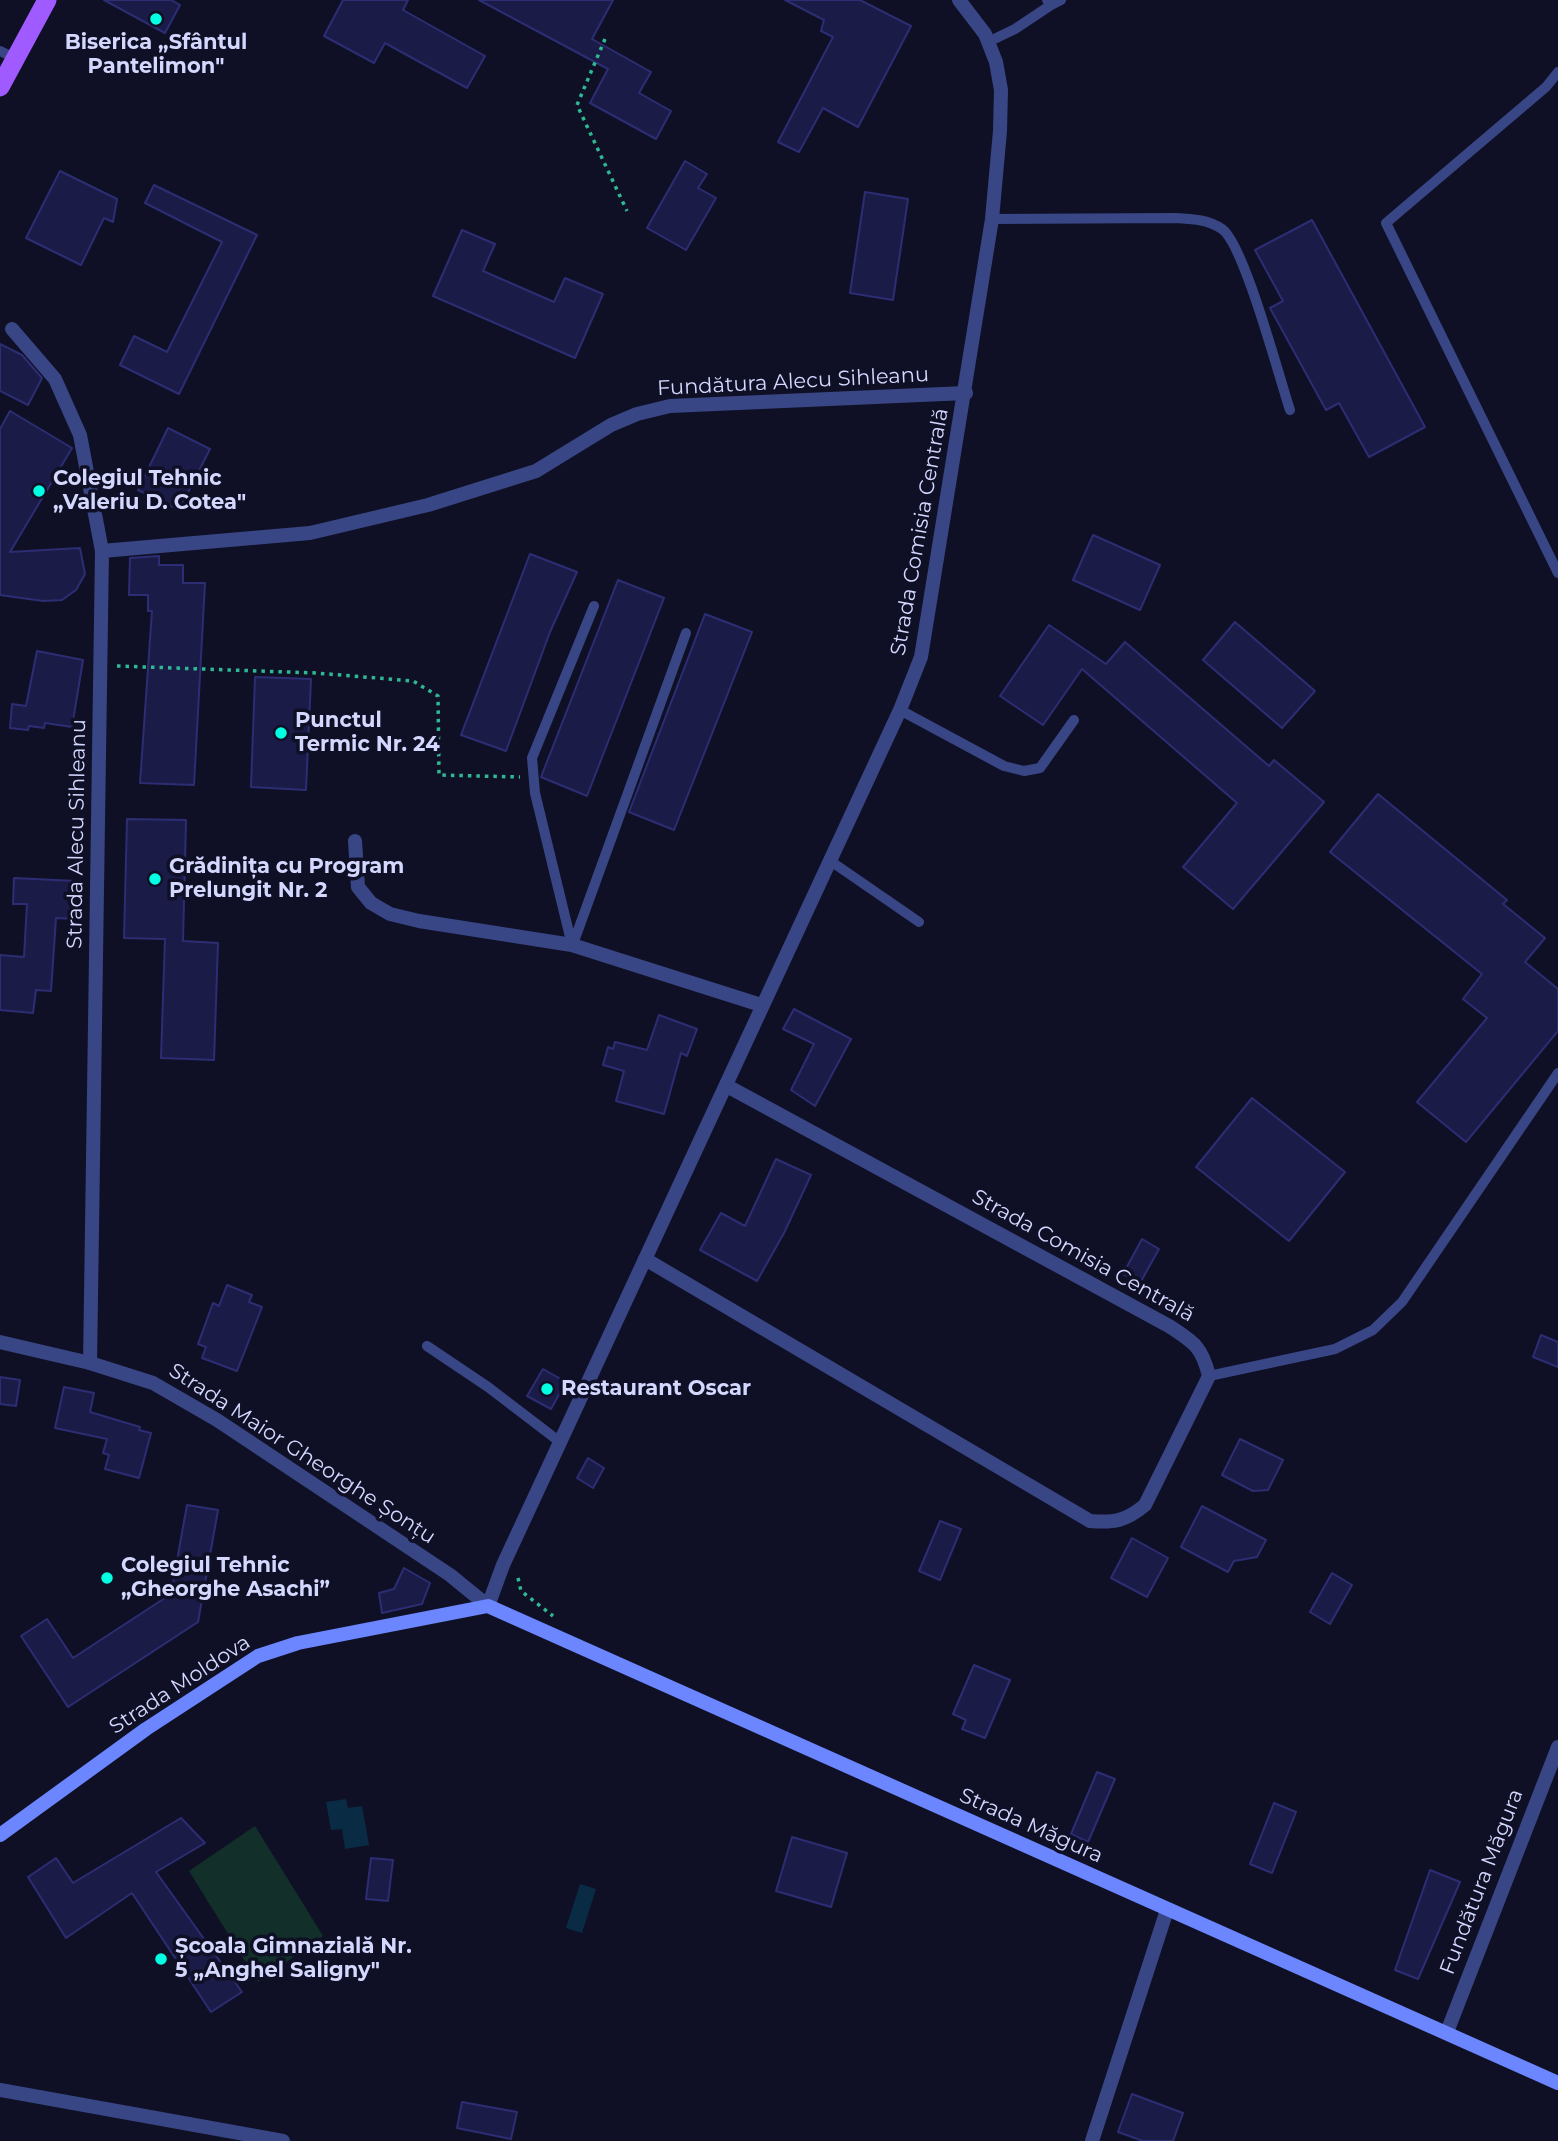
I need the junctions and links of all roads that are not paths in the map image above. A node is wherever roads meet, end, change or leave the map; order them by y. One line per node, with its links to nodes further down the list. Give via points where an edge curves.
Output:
1 (47, 0): 6 (main road)
2 (959, 0): 5 (street, Strada Comisia Centrală)
3 (1061, 0): 4 (lane)
4 (1049, 3): 5 (lane, via 1015,29)
5 (988, 42): 9 (street, Strada Comisia Centrală, via 1001,90)
6 (8, 54): 8 (main road)
7 (1558, 72): 14 (lane, via 1386,223)
8 (0, 87)
9 (992, 219): 11 (street, Strada Comisia Centrală); 12 (lane, via 1203,220 1224,230 1242,264)
10 (12, 329): 13 (street, Strada Alecu Sihleanu, via 55,379 80,435)
11 (966, 393): 13 (street, Fundătura Alecu Sihleanu, via 670,406 611,425 536,471 428,505 310,534); 17 (street, Strada Comisia Centrală, via 927,633)
12 (1290, 410)
13 (102, 551): 29 (street, Strada Alecu Sihleanu)
14 (1558, 573)
15 (594, 606): 22 (lane, via 532,758 535,793)
16 (686, 633): 22 (lane)
17 (900, 710): 18 (lane, via 1004,766 1024,771 1040,768); 20 (street, Strada Comisia Centrală)
18 (1074, 720)
19 (355, 841): 22 (street, via 358,887 370,903 390,914)
20 (829, 860): 21 (lane); 23 (street, Strada Comisia Centrală)
21 (919, 922)
22 (572, 945): 23 (street)
23 (761, 1005): 25 (street, Strada Comisia Centrală)
24 (1558, 1073): 30 (lane, via 1402,1302 1373,1330 1335,1349)
25 (727, 1086): 26 (street, Strada Comisia Centrală); 30 (street, Strada Comisia Centrală, via 1169,1326 1195,1343)
26 (645, 1259): 30 (street, via 1090,1521 1115,1523 1145,1506); 31 (street, Strada Comisia Centrală)
27 (0, 1342): 29 (street, Strada Maior Gheorghe Șonțu)
28 (427, 1346): 31 (lane)
29 (90, 1363): 32 (street, Strada Maior Gheorghe Șonțu, via 153,1383 187,1402 450,1574)
30 (1209, 1376)
31 (561, 1442): 32 (street, Strada Comisia Centrală)
32 (488, 1606): 34 (main road, Strada Moldova, via 298,1643 258,1656 146,1729); 35 (main road, Strada Măgura)
33 (1558, 1747): 36 (street, Fundătura Măgura)
34 (0, 1835)
35 (1167, 1910): 36 (main road, Strada Măgura); 40 (street)
36 (1447, 2032): 37 (main road, Strada Măgura)
37 (1558, 2082)
38 (0, 2090): 39 (street)
39 (283, 2141)
40 (1092, 2141)

